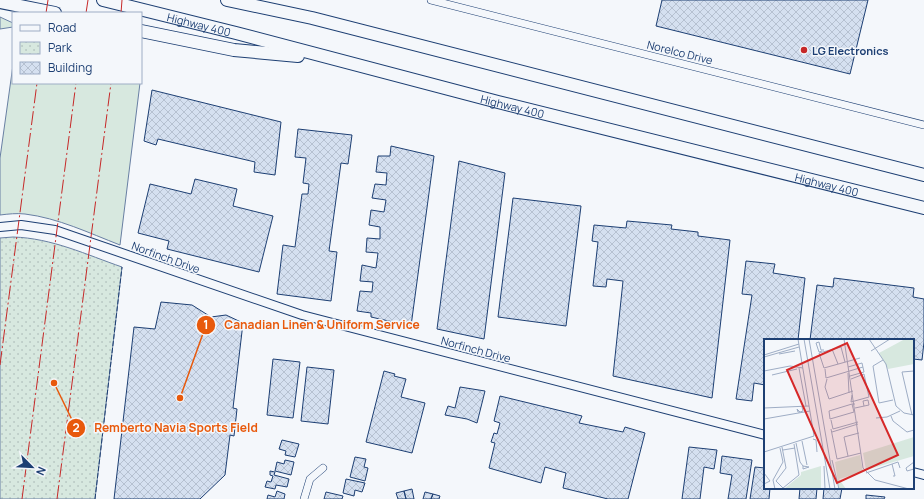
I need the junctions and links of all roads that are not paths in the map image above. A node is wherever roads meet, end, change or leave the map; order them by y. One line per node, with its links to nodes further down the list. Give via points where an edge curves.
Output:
1 (102, 0): 9 (highway, Highway 400)
2 (228, 0): 7 (highway)
3 (264, 0): 7 (highway)
4 (431, 0): 10 (street, Norelco Drive)
5 (0, 2): 6 (highway)
6 (50, 12)
7 (312, 18): 11 (highway)
8 (142, 31): 9 (highway, via 234,50)
9 (334, 60): 12 (highway, Highway 400)
10 (924, 125)
11 (924, 175)
12 (924, 208)
13 (0, 227): 14 (street, Norfinch Drive, via 21,225 55,230 302,315)
14 (764, 435)
15 (323, 468): 18 (street, via 310,479)
16 (914, 472): 17 (street)
17 (924, 475)
18 (304, 499)

